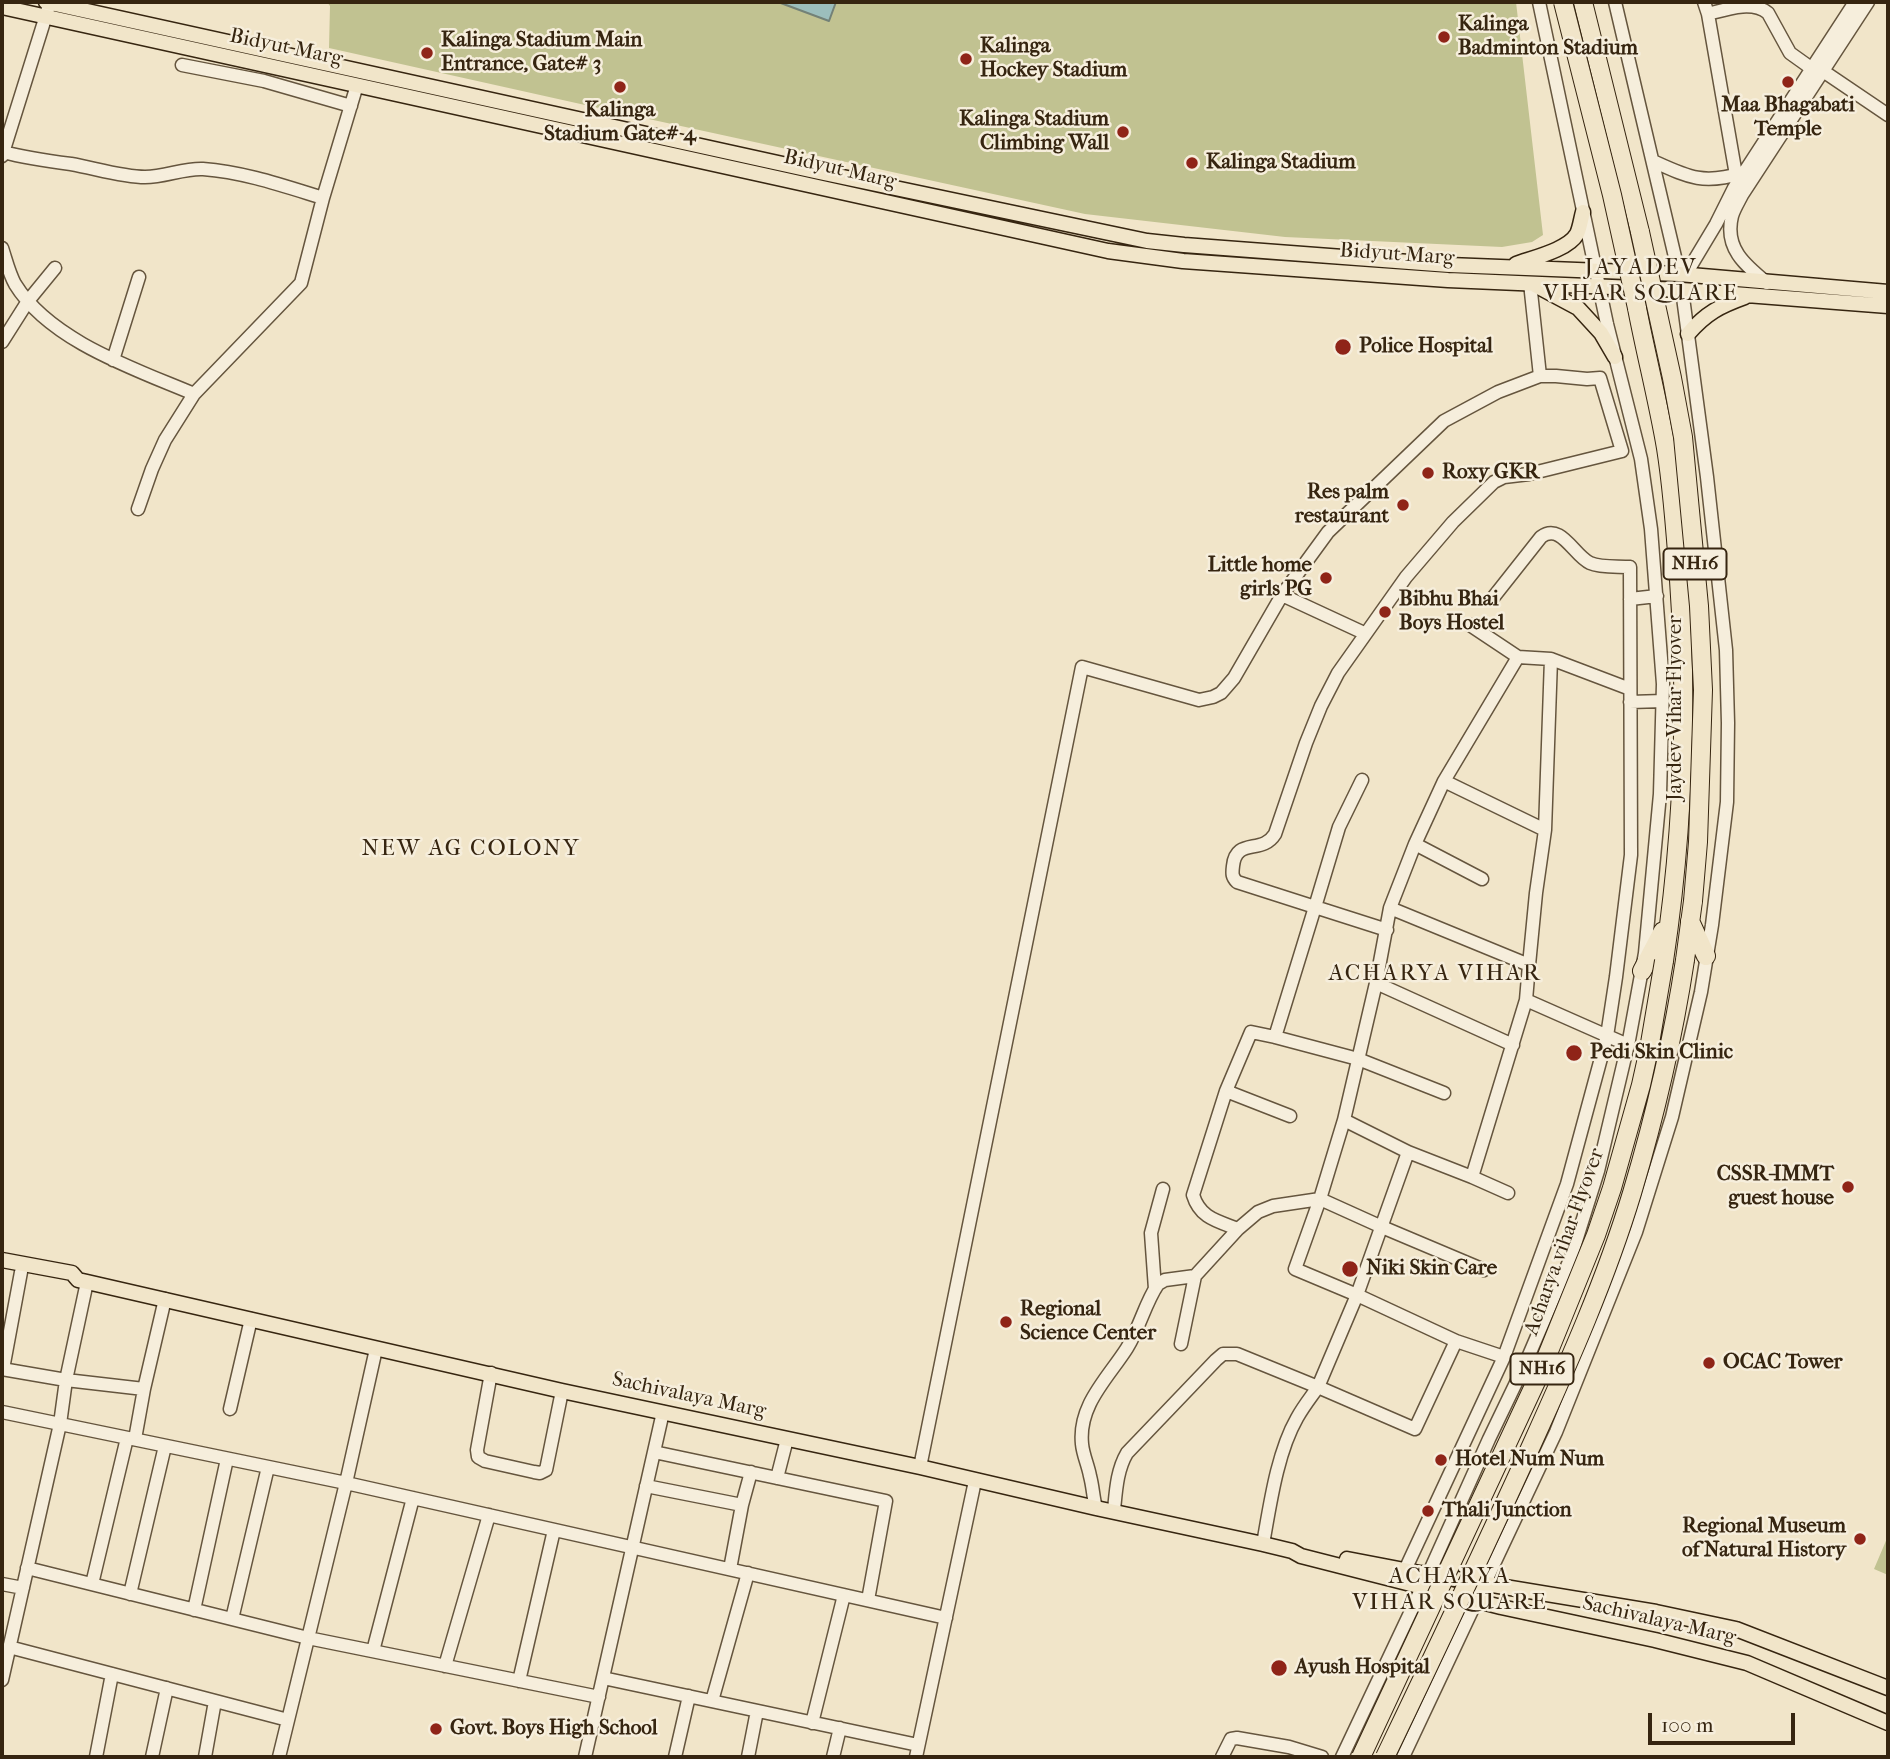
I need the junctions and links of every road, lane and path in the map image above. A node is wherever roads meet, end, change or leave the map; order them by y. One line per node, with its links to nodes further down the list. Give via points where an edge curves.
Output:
1 (1539, 2): 19 (street)
2 (1563, 2): 59 (highway, Jaydev Vihar Flyover / NH16, bridge, via 1612,195 1668,462 1685,691)
3 (1583, 2): 60 (highway, Jaydev Vihar Flyover / NH16, bridge, via 1643,244 1683,437 1703,690 1698,842)
4 (1615, 2): 16 (street)
5 (1855, 2): 11 (street)
6 (1868, 2): 11 (street)
7 (48, 6): 8 (main road, Bidyut Marg); 12 (main road, Bidyut Marg); 15 (street); 21 (main road, Bidyut Marg, via 1123,237)
8 (2, 7)
9 (1706, 8): 11 (street, via 1756,4 1768,13 1790,53); 17 (street)
10 (182, 65): 13 (street, via 264,81)
11 (1817, 70): 14 (street); 17 (street); 26 (street, via 1732,215 1735,249)
12 (357, 85): 13 (street); 27 (main road, Bidyut Marg, via 1108,251 1183,261)
13 (351, 106): 18 (street)
14 (1888, 115)
15 (2, 154): 18 (street, via 134,177 191,169 221,172)
16 (1653, 161): 17 (street, via 1699,179); 24 (street)
17 (1740, 174): 24 (street, via 1706,241)
18 (323, 198): 39 (street, via 301,283)
19 (1583, 212): 21 (main road, via 1571,240); 23 (street)
20 (2, 248): 32 (street, via 14,282)
21 (1508, 267): 23 (main road, Bidyut Marg)
22 (55, 268): 32 (street)
23 (1595, 270): 24 (main road, Bidyut Marg); 28 (street)
24 (1682, 274): 26 (main road, Bidyut Marg)
25 (139, 277): 37 (street)
26 (1767, 282): 30 (main road, Bidyut Marg)
27 (1530, 283): 28 (main road, Bidyut Marg); 36 (main road, via 1578,308); 38 (street)
28 (1599, 286): 29 (main road, Bidyut Marg); 36 (street)
29 (1682, 290): 31 (main road, Bidyut Marg); 34 (street)
30 (1888, 292)
31 (1750, 295): 33 (main road, Bidyut Marg); 34 (main road, via 1707,314)
32 (28, 301): 35 (street); 37 (street, via 77,341)
33 (1888, 306)
34 (1688, 334): 62 (street, via 1726,650 1727,802)
35 (2, 342)
36 (1615, 357): 42 (street, via 1641,459)
37 (113, 360): 39 (street)
38 (1540, 376): 41 (street, via 1498,392 1444,422 1328,532); 46 (street, via 1600,378 1622,450 1494,482 1453,522)
39 (194, 394): 40 (street, via 165,440)
40 (138, 509)
41 (1282, 595): 46 (street); 114 (street, via 1234,678 1213,697 1199,700 1082,667)
42 (1657, 596): 44 (street); 50 (street)
43 (1492, 599): 44 (street, via 1541,537 1553,532 1593,564 1630,567)
44 (1630, 599): 49 (street)
45 (1470, 625): 47 (street)
46 (1364, 634): 57 (street, via 1321,706 1272,840 1240,849 1234,857 1232,873 1237,882)
47 (1518, 657): 48 (street); 53 (street)
48 (1552, 659): 49 (street); 54 (street)
49 (1630, 689): 51 (street)
50 (1663, 701): 51 (street); 64 (street, via 1660,794)
51 (1630, 702): 67 (street, via 1631,855)
52 (1362, 780): 57 (street, via 1339,827)
53 (1444, 781): 54 (street); 55 (street)
54 (1545, 830): 63 (street)
55 (1415, 844): 56 (street); 58 (street)
56 (1482, 879)
57 (1315, 907): 61 (street); 68 (street)
58 (1390, 908): 61 (street); 63 (street)
59 (1672, 908): 64 (highway); 180 (highway, Acharya vihar Flyover / NH16, bridge, via 1649,1049 1592,1247 1540,1373)
60 (1690, 921): 62 (highway); 181 (highway, Acharya vihar Flyover / NH16, bridge, via 1657,1101 1609,1260 1570,1360)
61 (1387, 930): 65 (street)
62 (1706, 956): 130 (street, via 1672,1117 1636,1232 1556,1432)
63 (1528, 965): 66 (street)
64 (1642, 971): 70 (street)
65 (1376, 983): 69 (street); 71 (street)
66 (1526, 1000): 67 (street); 69 (street)
67 (1607, 1036): 70 (street); 96 (street, via 1567,1184)
68 (1275, 1037): 71 (street); 72 (street, via 1251,1032)
69 (1513, 1045): 77 (street)
70 (1628, 1045): 99 (street, via 1598,1171 1571,1257)
71 (1358, 1059): 73 (street); 75 (street)
72 (1226, 1091): 74 (street); 82 (street, via 1193,1195 1200,1211)
73 (1444, 1093)
74 (1290, 1116)
75 (1344, 1120): 76 (street); 80 (street)
76 (1408, 1152): 77 (street); 81 (street)
77 (1472, 1177): 79 (street)
78 (1163, 1189): 89 (street, via 1151,1233)
79 (1508, 1193)
80 (1320, 1199): 81 (street); 82 (street, via 1273,1206); 90 (street, via 1295,1269)
81 (1381, 1227): 85 (street); 90 (street)
82 (1238, 1229): 87 (street)
83 (2, 1260): 88 (main road, Sachivalaya Marg, via 72,1273)
84 (2, 1268): 86 (main road, Sachivalaya Marg)
85 (1484, 1270)
86 (21, 1272): 88 (main road, Sachivalaya Marg, via 70,1284); 97 (street)
87 (1195, 1276): 89 (street, via 1165,1280); 94 (street)
88 (83, 1281): 91 (main road, Sachivalaya Marg); 100 (street)
89 (1155, 1289): 122 (street, via 1135,1334 1084,1418 1082,1447)
90 (1357, 1295): 93 (street); 101 (street)
91 (165, 1299): 92 (main road, Sachivalaya Marg); 102 (street)
92 (251, 1319): 95 (main road, Sachivalaya Marg); 104 (street)
93 (1457, 1341): 96 (street); 101 (street, via 1415,1429)
94 (1181, 1344)
95 (376, 1349): 98 (main road, Sachivalaya Marg); 118 (street)
96 (1501, 1362): 99 (street); 133 (street)
97 (2, 1369): 100 (street)
98 (491, 1373): 103 (main road, Sachivalaya Marg); 103 (street, via 477,1450 485,1461 540,1473 546,1469)
99 (1520, 1376): 125 (street)
100 (66, 1380): 102 (street); 107 (street)
101 (1318, 1387): 123 (street, via 1237,1354 1223,1354 1127,1452); 127 (street, via 1286,1443)
102 (144, 1389): 108 (street)
103 (562, 1391): 106 (main road, Sachivalaya Marg)
104 (230, 1409)
105 (2, 1412): 107 (street)
106 (663, 1412): 109 (main road, Sachivalaya Marg); 111 (street)
107 (60, 1424): 108 (street); 131 (street)
108 (131, 1438): 110 (street); 138 (street)
109 (787, 1439): 114 (main road, Sachivalaya Marg); 116 (street)
110 (165, 1446): 112 (street); 140 (street)
111 (654, 1452): 115 (street); 119 (street)
112 (227, 1459): 113 (street); 144 (street)
113 (268, 1467): 118 (street); 146 (street)
114 (920, 1467): 117 (main road, Sachivalaya Marg)
115 (751, 1472): 116 (street); 121 (street)
116 (777, 1478): 142 (street, via 886,1501)
117 (975, 1481): 122 (main road, Sachivalaya Marg); 145 (street)
118 (346, 1483): 120 (street); 149 (street)
119 (646, 1486): 121 (street); 128 (street)
120 (413, 1498): 124 (street); 151 (street)
121 (742, 1506): 132 (street)
122 (1097, 1508): 123 (main road, Sachivalaya Marg)
123 (1114, 1510): 127 (main road, Sachivalaya Marg)
124 (489, 1515): 126 (street); 152 (street)
125 (1453, 1520): 130 (street, via 1457,1537); 135 (street)
126 (554, 1530): 128 (street); 156 (street)
127 (1263, 1544): 129 (main road, Sachivalaya Marg)
128 (632, 1548): 132 (street); 154 (street)
129 (1292, 1551): 133 (main road, Sachivalaya Marg); 135 (main road, Sachivalaya Marg)
130 (1497, 1558): 136 (street)
131 (27, 1567): 138 (street); 139 (street)
132 (730, 1569): 134 (street)
133 (1405, 1570): 135 (main road, Sachivalaya Marg)
134 (748, 1573): 141 (street); 162 (street)
135 (1425, 1581): 136 (main road); 143 (main road, Sachivalaya Marg); 147 (street)
136 (1485, 1583): 143 (street); 158 (main road, via 1736,1629)
137 (2, 1584): 139 (street)
138 (92, 1584): 140 (street)
139 (23, 1587): 150 (street)
140 (130, 1594): 144 (street)
141 (844, 1595): 142 (street); 165 (street)
142 (868, 1600): 145 (street)
143 (1478, 1601): 148 (street); 166 (main road, Sachivalaya Marg, via 1747,1663)
144 (194, 1610): 146 (street)
145 (946, 1618): 168 (street)
146 (232, 1619): 149 (street)
147 (1406, 1619): 148 (street); 179 (street)
148 (1466, 1623): 182 (street)
149 (308, 1638): 151 (street); 164 (street)
150 (9, 1647): 153 (street); 155 (street)
151 (373, 1651): 152 (street)
152 (445, 1666): 156 (street)
153 (112, 1674): 157 (street); 169 (street)
154 (603, 1678): 159 (street); 160 (street)
155 (2, 1680)
156 (519, 1681): 160 (street)
157 (167, 1688): 161 (street); 170 (street)
158 (1888, 1688)
159 (689, 1696): 162 (street); 174 (street)
160 (599, 1697): 173 (street)
161 (215, 1701): 164 (street); 171 (street)
162 (712, 1701): 163 (street)
163 (757, 1711): 165 (street); 175 (street)
164 (288, 1720): 172 (street)
165 (812, 1723): 167 (street)
166 (1888, 1723)
167 (840, 1728): 168 (street); 176 (street)
168 (917, 1751)
169 (96, 1757)
170 (152, 1757)
171 (205, 1757)
172 (279, 1757)
173 (585, 1757)
174 (675, 1757)
175 (748, 1757)
176 (833, 1757)
177 (1222, 1757): 178 (street, via 1231,1739 1237,1738)
178 (1322, 1757)
179 (1342, 1757)
180 (1362, 1757)
181 (1385, 1757)
182 (1403, 1757)

